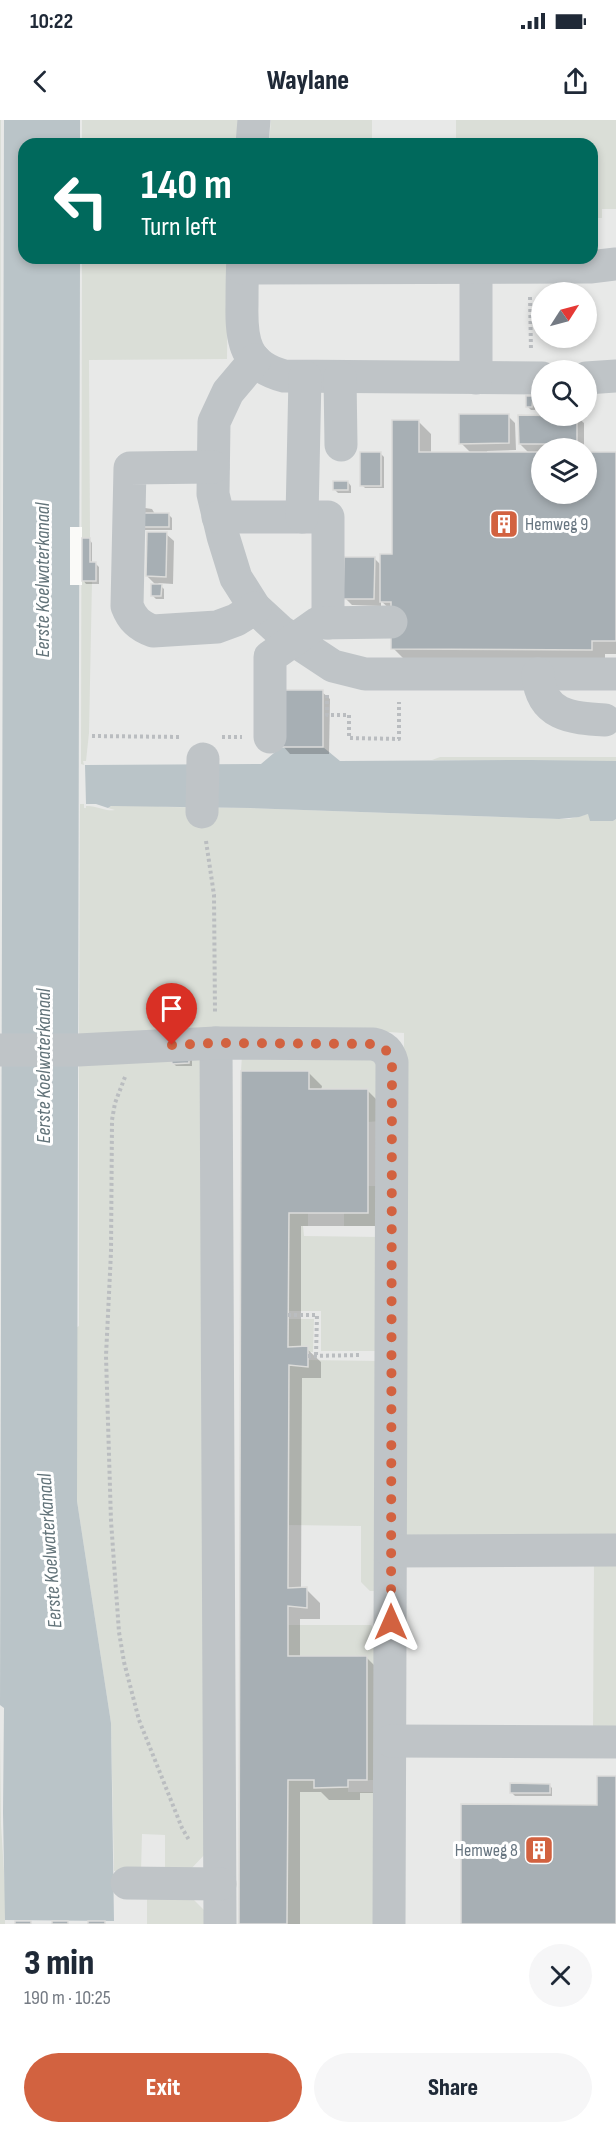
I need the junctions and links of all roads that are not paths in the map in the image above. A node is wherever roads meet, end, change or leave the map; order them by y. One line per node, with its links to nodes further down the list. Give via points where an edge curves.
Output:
1 (254, 120): 2 (lane)
2 (252, 138)
3 (243, 264): 7 (lane, via 242,327 248,351)
4 (301, 264): 6 (lane)
5 (616, 264): 6 (lane)
6 (476, 267): 12 (lane)
7 (255, 360): 9 (lane, via 273,374); 15 (lane, via 228,392 218,411 214,422)
8 (616, 376): 11 (lane)
9 (305, 377): 10 (lane); 17 (lane)
10 (340, 377): 12 (lane); 14 (lane)
11 (597, 377)
12 (476, 378): 13 (lane)
13 (531, 378)
14 (340, 445)
15 (213, 467): 16 (lane); 18 (lane, via 130,468 127,606 135,622 153,631 217,627)
16 (218, 517): 17 (lane); 18 (lane, via 236,578)
17 (302, 517): 20 (lane, via 328,517)
18 (255, 608): 21 (lane)
19 (392, 622): 20 (lane)
20 (328, 623): 21 (lane, via 318,623)
21 (294, 640): 22 (lane, via 333,666 365,674); 25 (lane, via 270,657)
22 (538, 674): 23 (lane); 24 (lane, via 546,701 562,714)
23 (616, 674)
24 (605, 720)
25 (270, 737)
26 (203, 759): 27 (lane)
27 (202, 812)
28 (216, 1043): 29 (lane); 31 (lane, via 373,1044 390,1055); 35 (lane)
29 (1, 1050)
30 (616, 1550): 31 (lane)
31 (391, 1551): 32 (lane)
32 (391, 1741): 33 (lane); 37 (lane)
33 (616, 1742)
34 (127, 1883): 35 (lane)
35 (220, 1884): 36 (lane)
36 (219, 1924)
37 (389, 1924)

